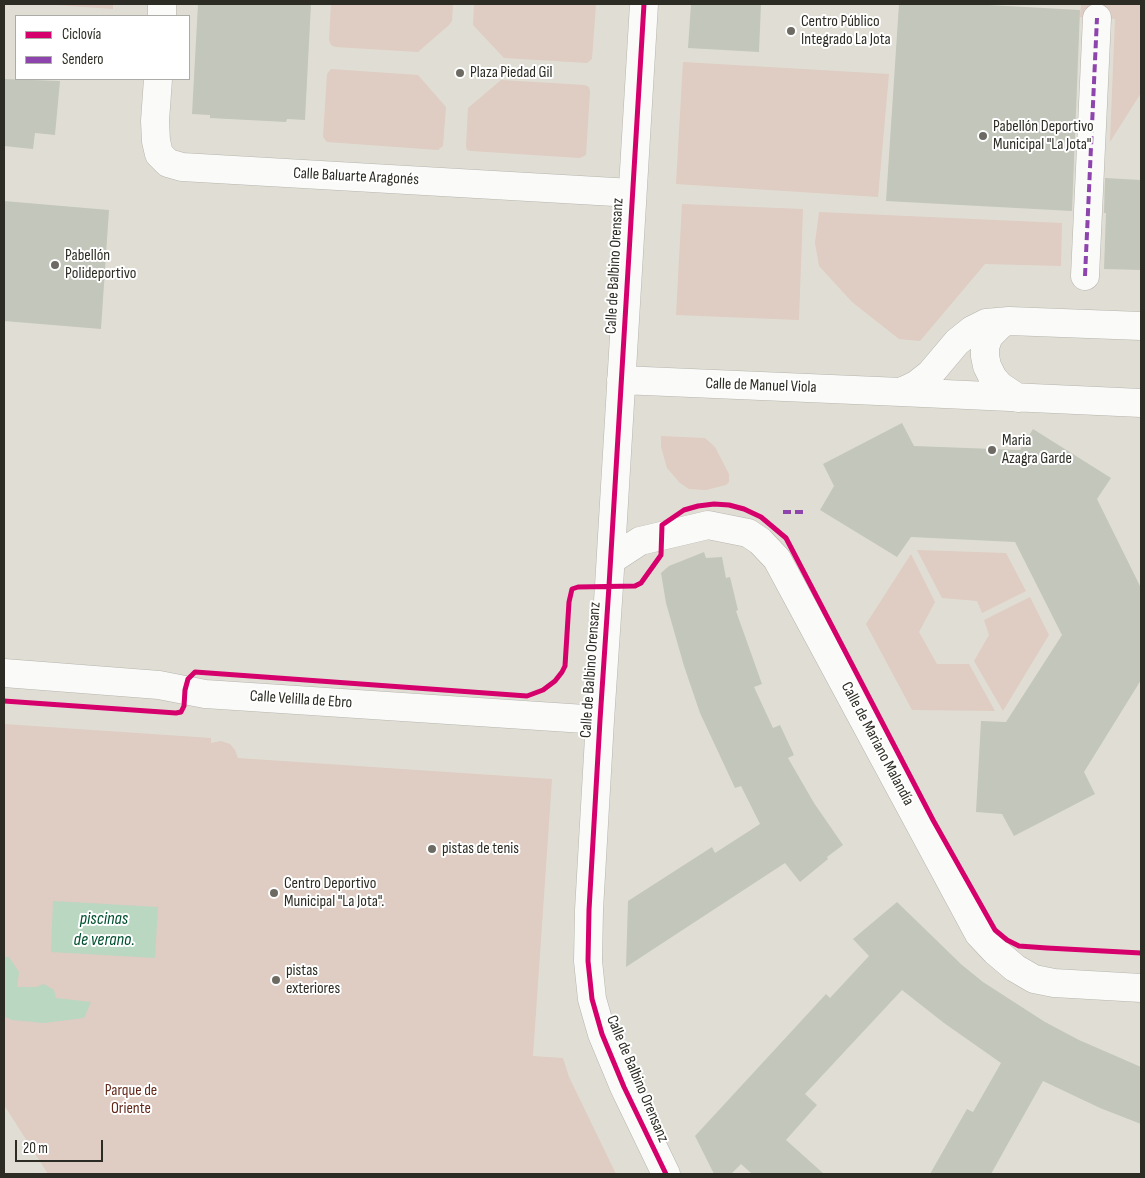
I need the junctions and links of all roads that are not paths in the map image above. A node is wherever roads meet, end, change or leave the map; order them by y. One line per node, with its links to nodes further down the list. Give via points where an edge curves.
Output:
1 (644, 4): 4 (street, Calle de Balbino Orensanz)
2 (1097, 18): 5 (street)
3 (158, 80): 4 (street, Calle Baluarte Aragonés, via 155,121 159,154 168,163 182,167)
4 (632, 193): 8 (street, Calle de Balbino Orensanz)
5 (1085, 276)
6 (1009, 320): 7 (street); 9 (street, via 972,330 930,374 916,386); 10 (street, via 989,336 985,356 993,378)
7 (1141, 326)
8 (621, 380): 9 (street, Calle de Manuel Viola); 12 (street, Calle de Balbino Orensanz)
9 (901, 392): 10 (street, Calle de Manuel Viola)
10 (1018, 398): 11 (street, Calle de Manuel Viola)
11 (1141, 403)
12 (611, 560): 14 (street, Calle de Balbino Orensanz); 15 (street, Calle de Mariano Malandía, via 640,542 708,526 748,533 760,542 777,559 979,934 1015,968 1034,978 1054,983)
13 (4, 673): 14 (street, Calle Velilla de Ebro, via 159,685 205,694)
14 (600, 720): 16 (street, Calle de Balbino Orensanz, via 589,910 588,961 592,999 602,1034 624,1087)
15 (1141, 988)
16 (666, 1174)

